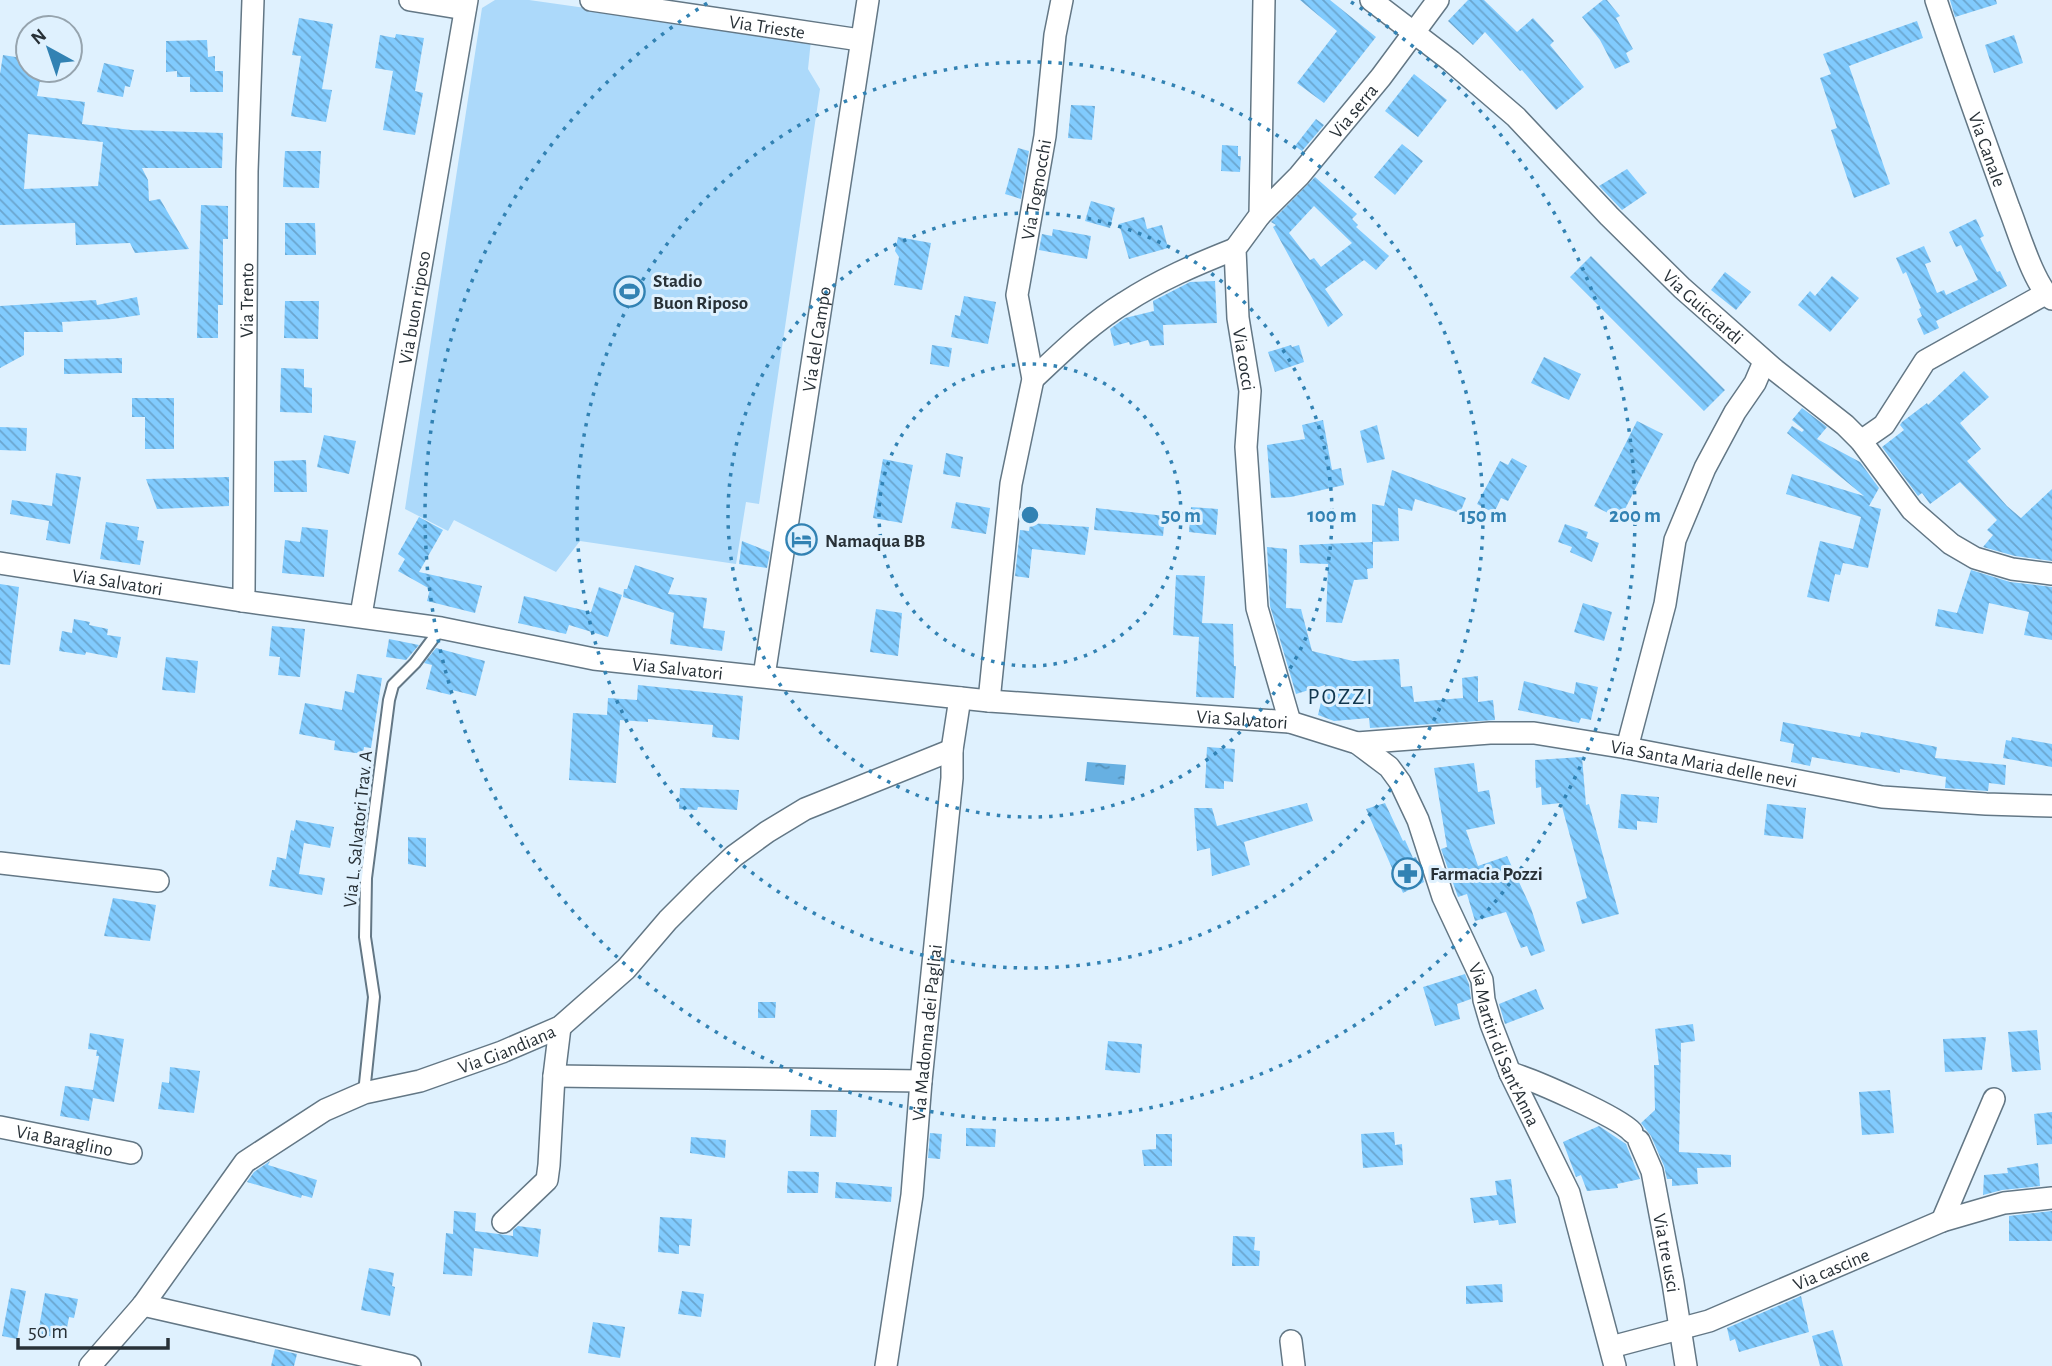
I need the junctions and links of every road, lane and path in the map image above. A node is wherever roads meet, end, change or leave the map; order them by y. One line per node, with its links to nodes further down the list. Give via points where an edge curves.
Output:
1 (253, 0): 21 (street, Via Trento)
2 (410, 0): 10 (street)
3 (591, 0): 12 (street, Via Trieste)
4 (868, 0): 12 (street, Via del Campo)
5 (1062, 0): 17 (street, Via Tognocchi, via 1045,136 1017,295)
6 (1264, 0): 13 (street)
7 (1371, 0): 11 (street, Via Guicciardi)
8 (1438, 0): 11 (street, Via serra)
9 (1936, 0): 15 (street, Via Canale, via 2026,254)
10 (466, 4): 22 (street, Via buon riposo)
11 (1413, 31): 13 (street, Via serra, via 1299,176); 16 (street, Via Guicciardi, via 1516,117 1609,216)
12 (860, 40): 24 (street, Via del Campo)
13 (1260, 215): 14 (street)
14 (1236, 249): 17 (street, via 1189,267 1122,303); 27 (street, Via cocci, via 1238,318 1250,391 1246,447 1257,608)
15 (2049, 297): 18 (street, Via Canale, via 1926,361 1884,425)
16 (1764, 362): 18 (street, Via Guicciardi); 29 (street, via 1705,468 1675,540 1665,604)
17 (1033, 379): 26 (street, Via Tognocchi, via 1011,484)
18 (1860, 441): 20 (street, Via Guicciardi, via 1912,510 1951,544 1975,558 2012,569)
19 (0, 563): 21 (street, Via Salvatori)
20 (2052, 574)
21 (242, 601): 22 (street, Via Salvatori)
22 (361, 615): 23 (street, Via Salvatori)
23 (441, 628): 24 (street, Via Salvatori, via 594,659); 38 (lane, Via L. Salvatori Trav. A, via 393,685 389,700 366,878 365,937 374,997)
24 (764, 676): 25 (street, Via Salvatori)
25 (960, 698): 26 (street, Via Salvatori); 30 (street, Via Madonna dei Pagliai)
26 (989, 701): 27 (street, Via Salvatori)
27 (1290, 722): 28 (street, Via Salvatori)
28 (1357, 743): 29 (street, Via Santa Maria delle nevi, via 1534,733); 35 (street, Via Martiri di Sant'Anna, via 1389,767 1418,820 1443,897 1482,980 1491,1024)
29 (1627, 748): 31 (street, Via Santa Maria delle nevi, via 1882,797)
30 (952, 750): 34 (street, Via Giandiana, via 805,809 767,832 703,885 626,969); 37 (street, Via Madonna dei Pagliai)
31 (2052, 806)
32 (0, 863): 33 (street)
33 (158, 881)
34 (560, 1027): 36 (street); 38 (street, Via Giandiana, via 429,1078)
35 (1510, 1073): 46 (street, Via tre usci, via 1616,1119 1635,1136 1652,1171); 48 (street, Via Martiri di Sant'Anna, via 1569,1193)
36 (554, 1076): 37 (street); 44 (street, via 547,1180)
37 (921, 1081): 51 (street, Via Madonna dei Pagliai, via 912,1195)
38 (364, 1093): 45 (street, Via Giandiana, via 325,1110 245,1162)
39 (1994, 1099): 43 (street)
40 (0, 1127): 41 (street, Via Baraglino)
41 (131, 1153)
42 (2052, 1198): 43 (street, Via cascine, via 2004,1203)
43 (1942, 1221): 46 (street, Via cascine, via 1709,1321)
44 (503, 1222)
45 (143, 1305): 49 (street, Via Giandiana); 50 (street)
46 (1680, 1328): 48 (street, Via cascine); 53 (street, Via tre usci)
47 (1291, 1341): 52 (street)
48 (1613, 1357)
49 (90, 1366)
50 (410, 1366)
51 (886, 1366)
52 (1294, 1366)
53 (1686, 1366)

